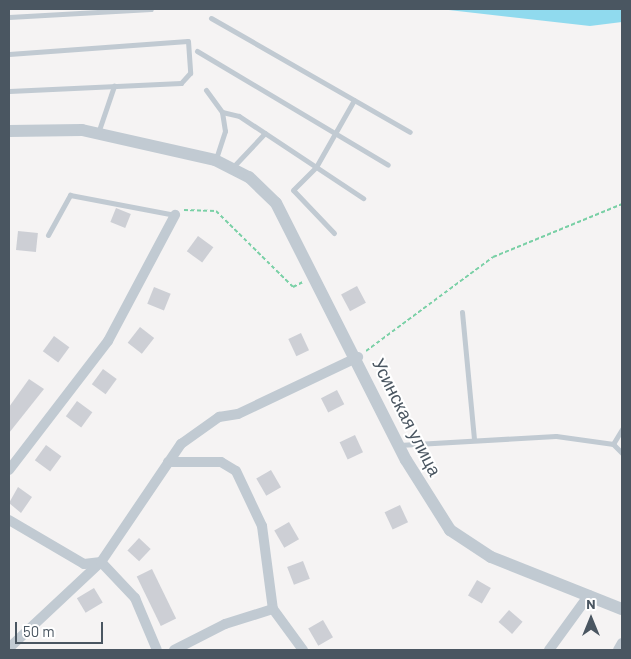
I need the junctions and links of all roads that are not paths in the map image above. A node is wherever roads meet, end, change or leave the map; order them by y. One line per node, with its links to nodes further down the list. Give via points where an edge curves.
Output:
1 (151, 9): 2 (lane)
2 (9, 17)
3 (211, 18): 9 (lane)
4 (198, 51): 15 (lane)
5 (9, 54): 6 (lane, via 188,41 190,73 181,82)
6 (114, 86): 8 (lane); 13 (lane)
7 (206, 90): 10 (lane)
8 (9, 91)
9 (354, 100): 12 (lane); 15 (lane)
10 (222, 112): 14 (lane, via 239,116); 16 (lane, via 224,131)
11 (9, 130): 13 (street, Усинская улица)
12 (410, 132)
13 (98, 133): 16 (street, Усинская улица)
14 (265, 133): 18 (lane); 19 (lane)
15 (335, 133): 17 (lane); 18 (lane)
16 (216, 160): 19 (street, Усинская улица)
17 (388, 165)
18 (316, 167): 20 (lane); 22 (lane, via 293,190)
19 (232, 168): 25 (street, Усинская улица, via 249,177 276,203)
20 (364, 198)
21 (175, 215): 23 (lane, via 70,195); 32 (street, via 108,341)
22 (334, 233)
23 (48, 235)
24 (462, 312): 27 (lane)
25 (358, 357): 29 (street, Усинская улица); 31 (street, via 238,414 218,417 181,444)
26 (622, 429): 28 (lane)
27 (474, 438): 28 (lane, via 556,436); 29 (lane)
28 (613, 444): 30 (lane)
29 (398, 445): 35 (street, Усинская улица, via 450,530 492,557)
30 (622, 453)
31 (168, 462): 34 (street); 36 (street, via 221,462 236,471 262,526)
32 (9, 470)
33 (9, 520): 34 (street, via 84,564)
34 (100, 562): 39 (street); 40 (street, via 136,598)
35 (589, 595): 37 (street, Усинская улица); 43 (street)
36 (273, 609): 41 (street, via 225,624); 42 (street)
37 (622, 609)
38 (622, 643): 44 (street)
39 (9, 648)
40 (158, 650)
41 (174, 650)
42 (303, 650)
43 (549, 650)
44 (618, 650)

